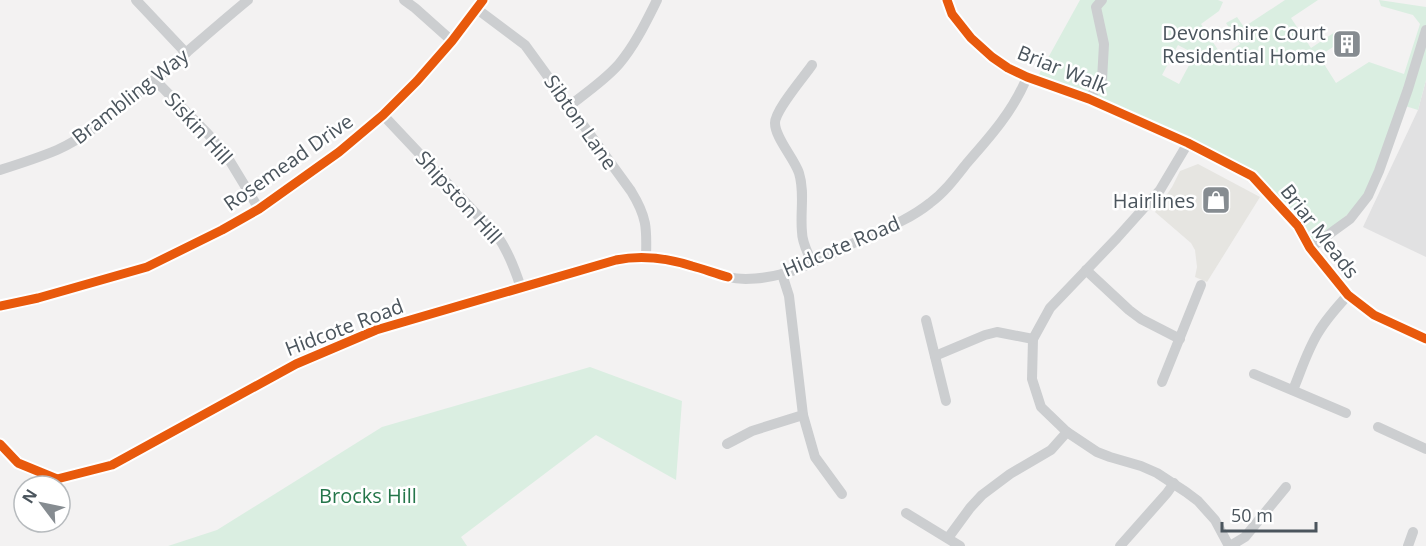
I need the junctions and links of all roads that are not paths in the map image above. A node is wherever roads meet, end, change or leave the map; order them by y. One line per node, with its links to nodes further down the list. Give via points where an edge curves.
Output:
1 (136, 0): 10 (street)
2 (248, 0): 10 (street, Brambling Way)
3 (404, 0): 9 (street)
4 (657, 0): 15 (street, via 639,36 618,64)
5 (947, 0): 12 (street, Briar Walk, via 970,38 1008,68)
6 (1102, 0): 14 (street, via 1096,7 1104,44 1102,80)
7 (480, 4): 9 (street, Rosemead Drive); 15 (street, Sibton Lane, via 525,45)
8 (1426, 30): 20 (street, via 1368,196 1350,219)
9 (452, 41): 16 (street, Rosemead Drive)
10 (186, 53): 13 (street, Brambling Way)
11 (812, 66): 22 (street, via 778,111 775,122 798,168 802,232)
12 (1027, 77): 14 (street, Briar Walk); 22 (street, Hidcote Road, via 993,133 930,204 882,231)
13 (155, 80): 18 (street, Brambling Way, via 58,150); 19 (street, Siskin Hill, via 228,158)
14 (1089, 99): 17 (street, Briar Walk)
15 (570, 106): 21 (street, Sibton Lane, via 639,205 644,218)
16 (383, 115): 19 (street, Rosemead Drive); 28 (street, Shipston Hill, via 498,237)
17 (1188, 143): 20 (street, Briar Meads, via 1252,176 1298,226); 23 (street, via 1160,190)
18 (0, 170)
19 (259, 209): 30 (street, Rosemead Drive, via 147,267)
20 (1310, 248): 29 (street, Briar Meads)
21 (646, 257): 24 (street, Hidcote Road); 28 (street, Hidcote Road, via 616,260)
22 (812, 262): 25 (street, Hidcote Road)
23 (1086, 270): 32 (street, via 1050,308); 33 (street, via 1135,315)
24 (714, 273)
25 (782, 274): 26 (street, Hidcote Road, via 741,280); 41 (street, via 789,296)
26 (728, 277)
27 (1201, 285): 33 (street)
28 (521, 288): 44 (street, Hidcote Road, via 376,330 296,364 112,465 57,479 18,463)
29 (1348, 295): 34 (street, Briar Meads, via 1374,315); 38 (street, via 1318,332)
30 (0, 306)
31 (926, 320): 35 (street)
32 (1033, 339): 35 (street, via 997,332); 43 (street, via 1032,379 1041,407)
33 (1180, 339): 37 (street)
34 (1426, 339)
35 (935, 356): 39 (street)
36 (1254, 374): 38 (street)
37 (1162, 381)
38 (1293, 390): 40 (street)
39 (946, 400)
40 (1346, 413)
41 (803, 416): 45 (street, via 752,431); 49 (street, via 815,457)
42 (1378, 427): 46 (street)
43 (1067, 432): 47 (street, via 1097,452 1141,466); 52 (street, via 1051,450 982,495)
44 (0, 444)
45 (727, 444)
46 (1425, 445)
47 (1174, 483): 54 (street); 55 (street, via 1207,510)
48 (1286, 487): 55 (street, via 1245,537)
49 (842, 494)
50 (906, 513): 52 (street)
51 (1413, 532): 56 (street)
52 (948, 538): 53 (street)
53 (960, 546)
54 (1120, 546)
55 (1229, 546)
56 (1408, 546)

